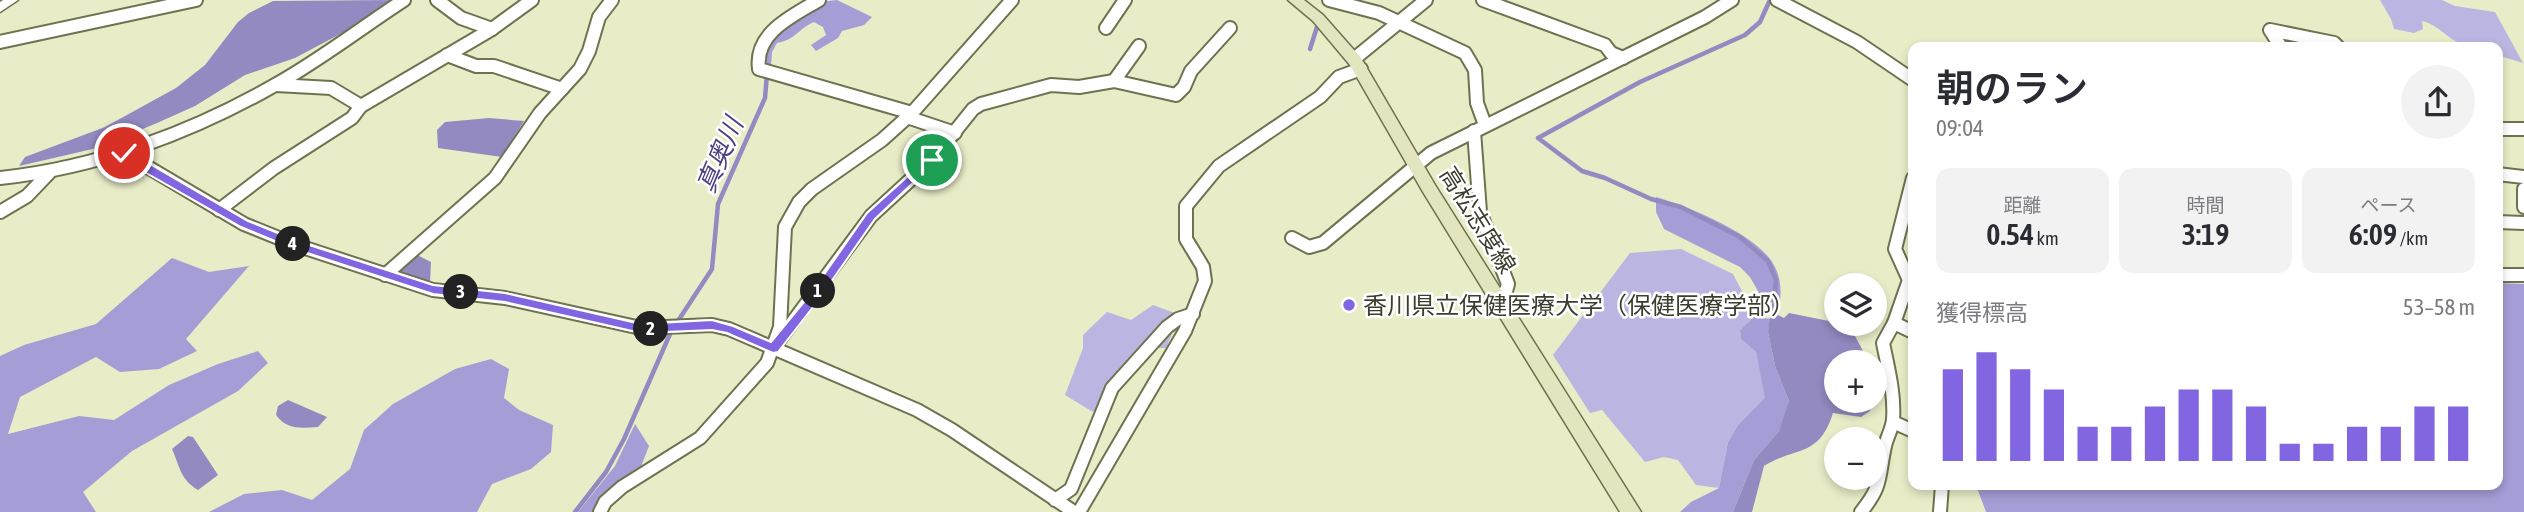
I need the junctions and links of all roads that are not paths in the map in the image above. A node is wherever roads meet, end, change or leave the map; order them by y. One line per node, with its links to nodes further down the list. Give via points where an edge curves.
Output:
1 (11, 0): 16 (street)
2 (196, 0): 21 (street)
3 (404, 0): 30 (street)
4 (437, 0): 20 (street, via 461,18)
5 (532, 0): 20 (street)
6 (612, 0): 31 (street, via 599,18 585,61)
7 (819, 0): 33 (street, via 788,17 765,39 756,61 759,69)
8 (1012, 0): 33 (street)
9 (1125, 0): 18 (street)
10 (1329, 0): 17 (street)
11 (1426, 0): 17 (street)
12 (1483, 0): 26 (street, via 1605,45)
13 (1731, 0): 26 (street)
14 (1777, 0): 28 (street, via 1857,42)
15 (1299, 1): 27 (main road, 高松志度線)
16 (0, 8)
17 (1398, 21): 27 (street); 34 (street, via 1457,47 1474,61)
18 (1106, 28)
19 (1230, 28): 29 (street, via 1176,94)
20 (492, 29): 25 (street)
21 (0, 42)
22 (2278, 42): 23 (street, via 2270,30)
23 (2329, 42)
24 (1139, 46): 29 (street)
25 (447, 55): 31 (street); 32 (street)
26 (1623, 58): 34 (street)
27 (1357, 64): 39 (main road, 高松志度線); 58 (street, via 1320,97 1219,166 1186,206 1186,239 1203,267 1205,281)
28 (1908, 77)
29 (1114, 81): 37 (street, via 1079,87 1051,85 991,100 974,109)
30 (276, 85): 32 (street, via 330,88); 38 (street)
31 (562, 89): 53 (street, via 489,185)
32 (361, 106): 47 (street, via 352,118)
33 (909, 115): 37 (street); 61 (street, via 812,189 789,216 780,327)
34 (1479, 128): 39 (street); 57 (street, via 1475,186 1480,218 1508,284 1506,292)
35 (2503, 129): 36 (street)
36 (2524, 130)
37 (955, 133): 61 (street, via 871,216)
38 (124, 153): 40 (street); 47 (street)
39 (1416, 164): 51 (street, via 1323,243 1308,247); 57 (main road, 高松志度線)
40 (49, 173): 43 (street); 48 (street, via 35,190)
41 (2503, 175): 42 (street)
42 (2524, 177)
43 (0, 178)
44 (2524, 189): 46 (street)
45 (1908, 198): 52 (street, via 1895,249)
46 (2524, 206)
47 (219, 210): 53 (street, via 296,245)
48 (0, 212)
49 (2503, 222): 50 (street)
50 (2524, 223)
51 (1292, 239)
52 (1908, 268)
53 (385, 275): 61 (street, via 433,290 505,298 641,328 712,325)
54 (2503, 275): 55 (street)
55 (2524, 275)
56 (1908, 283): 59 (street)
57 (1497, 297): 69 (main road, 高松志度線)
58 (1193, 314): 65 (street, via 1167,327 1112,388 1071,489); 68 (street)
59 (1894, 323): 60 (street); 62 (street, via 1883,343 1893,392)
60 (1908, 329)
61 (773, 349): 65 (street, via 917,410); 66 (street, via 767,363 700,438 621,487)
62 (1893, 422): 63 (street); 70 (street, via 1882,477)
63 (1908, 429)
64 (1942, 490): 71 (street)
65 (1055, 500): 67 (street)
66 (600, 512)
67 (1074, 512)
68 (1079, 512)
69 (1631, 512)
70 (1861, 512)
71 (1940, 512)

